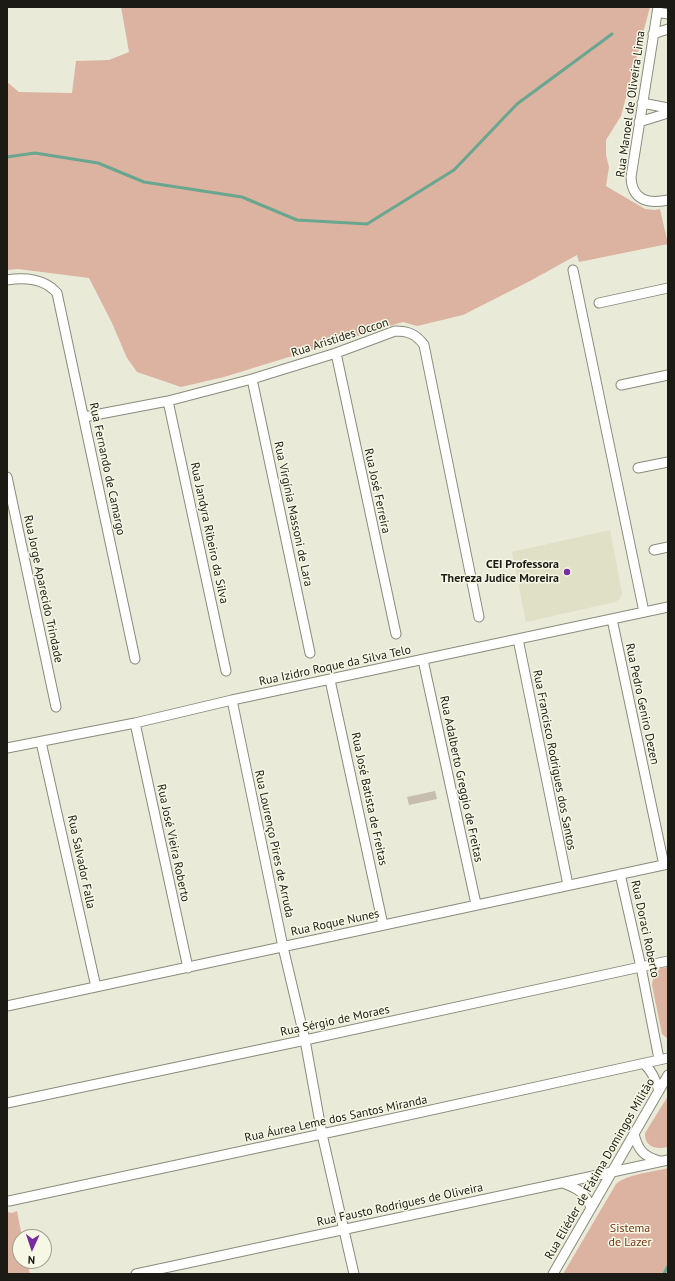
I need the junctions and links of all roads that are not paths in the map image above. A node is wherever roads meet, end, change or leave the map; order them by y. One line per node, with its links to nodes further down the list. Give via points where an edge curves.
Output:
1 (658, 9): 2 (street); 4 (street, Rua Manoel de Oliveira Lima)
2 (668, 14)
3 (668, 29): 4 (street)
4 (653, 34): 5 (street, Rua Manoel de Oliveira Lima)
5 (642, 103): 6 (street); 8 (street, Rua Manoel de Oliveira Lima)
6 (668, 108)
7 (668, 113): 8 (street)
8 (639, 122): 9 (street, Rua Manoel de Oliveira Lima, via 632,177 633,190 649,202)
9 (668, 200)
10 (573, 270): 26 (street)
11 (7, 280): 19 (street, Rua Fernando de Camargo, via 34,280 44,283 57,293)
12 (668, 288): 13 (street)
13 (599, 303)
14 (336, 352): 16 (street, Rua Aristides Occon); 27 (street, Rua Aristides Occon, via 395,332 412,334 424,345); 29 (street, Rua José Ferreira)
15 (668, 375): 17 (street)
16 (252, 379): 18 (street, Rua Aristides Occon); 31 (street, Rua Virgínia Massoni de Lara)
17 (621, 385)
18 (168, 401): 19 (street, Rua Aristides Occon); 34 (street, Rua Jandyra Ribeiro da Silva)
19 (84, 417): 32 (street, Rua Fernando de Camargo)
20 (668, 462): 21 (street)
21 (638, 468)
22 (7, 477): 37 (street, Rua Jorge Aparecido Trindade)
23 (668, 547): 24 (street)
24 (654, 550)
25 (668, 607): 26 (street, Rua Izidro Roque da Silva Telo)
26 (644, 612): 28 (street, Rua Izidro Roque da Silva Telo)
27 (479, 617)
28 (612, 619): 30 (street, Rua Izidro Roque da Silva Telo); 41 (street, Rua Pedro Geniro Dezen)
29 (396, 634)
30 (518, 639): 33 (street, Rua Izidro Roque da Silva Telo); 43 (street, Rua Francisco Rodrigues dos Santos)
31 (310, 653)
32 (135, 659)
33 (423, 660): 35 (street, Rua Izidro Roque da Silva Telo); 44 (street, Rua Adalberto Greggio de Freitas)
34 (226, 671)
35 (330, 680): 36 (street, Rua Izidro Roque da Silva Telo); 45 (street, Rua José Batista de Freitas)
36 (232, 700): 38 (street, Rua Izidro Roque da Silva Telo); 46 (street, Rua Lourenço Pires de Arruda)
37 (56, 707)
38 (135, 723): 39 (street, Rua Izidro Roque da Silva Telo); 49 (street, Rua José Vieira Roberto)
39 (42, 742): 40 (street, Rua Izidro Roque da Silva Telo); 50 (street, Rua Salvador Falla)
40 (7, 748)
41 (666, 864): 42 (street, Rua Roque Nunes)
42 (620, 874): 43 (street, Rua Roque Nunes); 48 (street, Rua Doraci Roberto)
43 (568, 885): 44 (street, Rua Roque Nunes)
44 (476, 904): 45 (street, Rua Roque Nunes)
45 (383, 924): 46 (street, Rua Roque Nunes)
46 (283, 947): 49 (street, Rua Roque Nunes); 52 (street, Rua Lourenço Pires de Arruda)
47 (668, 961): 48 (street, Rua Sérgio de Moraes)
48 (641, 967): 52 (street, Rua Sérgio de Moraes); 53 (street, Rua Doraci Roberto)
49 (188, 968): 50 (street, Rua Roque Nunes)
50 (96, 987): 51 (street, Rua Roque Nunes)
51 (7, 1006)
52 (305, 1040): 57 (street, Rua Sérgio de Moraes); 58 (street, Rua Lourenço Pires de Arruda)
53 (664, 1059): 54 (street, Rua Áurea Leme dos Santos Miranda)
54 (644, 1064): 56 (street, via 649,1068); 58 (street, Rua Áurea Leme dos Santos Miranda)
55 (668, 1075): 56 (street, Rua Eliéder de Fátima Domingos Militão)
56 (659, 1091): 59 (street, Rua Eliéder de Fátima Domingos Militão)
57 (7, 1103)
58 (322, 1134): 63 (street, Rua Áurea Leme dos Santos Miranda); 65 (street, Rua Lourenço Pires de Arruda)
59 (634, 1134): 60 (street, via 637,1145 644,1153 652,1159); 61 (street, Rua Eliéder de Fátima Domingos Militão)
60 (665, 1161): 61 (street, Rua Fausto Rodrigues de Oliveira)
61 (612, 1172): 62 (street, Rua Fausto Rodrigues de Oliveira); 64 (street, Rua Eliéder de Fátima Domingos Militão)
62 (563, 1183): 64 (street, via 582,1192); 65 (street, Rua Fausto Rodrigues de Oliveira)
63 (9, 1201)
64 (591, 1208): 68 (street, Rua Eliéder de Fátima Domingos Militão)
65 (344, 1230): 66 (street, Rua Fausto Rodrigues de Oliveira); 67 (street, Rua Lourenço Pires de Arruda)
66 (136, 1274)
67 (354, 1274)
68 (553, 1274)

